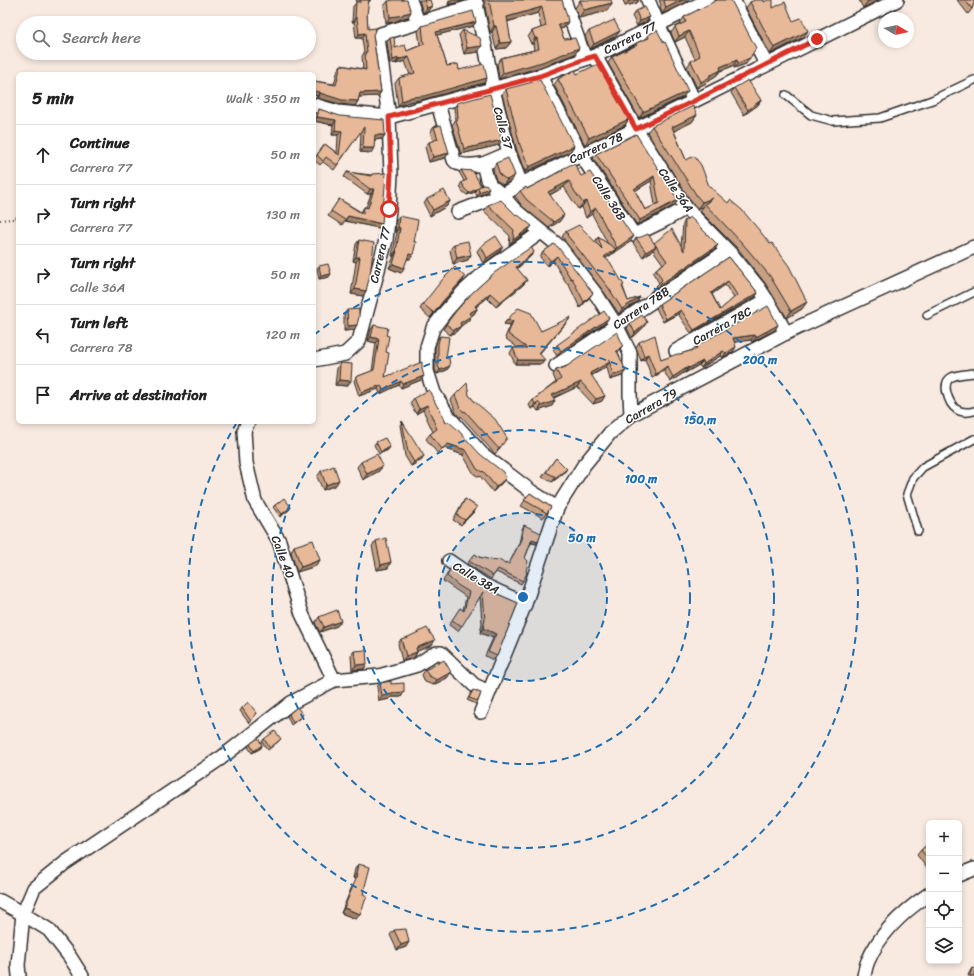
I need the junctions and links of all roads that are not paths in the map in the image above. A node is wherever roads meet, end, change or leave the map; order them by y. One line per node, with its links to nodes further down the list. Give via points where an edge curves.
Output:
1 (410, 0): 8 (street)
2 (564, 0): 10 (street, Calle 36A)
3 (648, 0): 9 (street)
4 (708, 0): 9 (street, Carrera 77)
5 (733, 0): 11 (street)
6 (896, 0): 11 (street, Carrera 78)
7 (476, 3): 8 (street); 14 (street, Calle 37)
8 (418, 22): 19 (street, via 381,34 378,38)
9 (658, 24): 10 (street, Carrera 77); 16 (street)
10 (590, 57): 12 (street, Carrera 77); 20 (street, Calle 36A)
11 (766, 64): 16 (street, Carrera 78)
12 (540, 76): 14 (street, Carrera 77); 22 (street, Calle 36B)
13 (974, 80): 15 (lane, via 932,100 880,118 833,121 811,115)
14 (493, 90): 17 (street, Carrera 77); 21 (street, Calle 37)
15 (786, 95)
16 (694, 101): 20 (street, Carrera 78)
17 (438, 104): 19 (street, Carrera 77); 23 (street, via 456,164)
18 (316, 106): 19 (street, Carrera 77, via 338,112)
19 (389, 117): 37 (street, Carrera 77, via 391,174 386,240 359,341 345,354)
20 (636, 129): 22 (street, Carrera 78); 26 (street, Calle 36A)
21 (509, 153): 23 (street); 24 (street, Calle 37)
22 (581, 155): 24 (street, Carrera 78); 26 (street, Calle 36B, via 634,235)
23 (483, 164): 25 (street, via 490,185)
24 (521, 184): 25 (street, Carrera 78)
25 (502, 195): 27 (street, Carrera 78); 28 (street)
26 (686, 208): 30 (street, Calle 36A)
27 (463, 210)
28 (541, 232): 34 (street, via 560,247); 44 (street, via 485,272 462,292 446,311 433,328 427,347 427,371 434,393 448,416 482,454)
29 (974, 247): 35 (street, Carrera 79)
30 (727, 251): 32 (street, Calle 36A); 34 (street, Carrera 78B)
31 (974, 292): 33 (lane)
32 (767, 300): 35 (street, Calle 36A); 36 (street, Carrera 78C)
33 (927, 316)
34 (616, 325): 38 (street, Carrera 78B); 41 (street, via 630,353)
35 (786, 333): 41 (street, Carrera 79)
36 (676, 351)
37 (316, 360)
38 (556, 366)
39 (974, 373): 40 (lane, via 952,377 945,385 946,394 954,408 967,413)
40 (974, 412)
41 (631, 415): 44 (street, Carrera 79, via 610,433 584,466)
42 (246, 426): 48 (street, Calle 40, via 246,463 255,501 279,541 302,614)
43 (974, 440): 45 (lane, via 922,467 913,478 907,494)
44 (557, 508): 47 (street, Carrera 79)
45 (918, 531)
46 (449, 561): 47 (street, Calle 38A, via 484,585)
47 (525, 604): 49 (street, Carrera 79)
48 (334, 680): 49 (street, via 379,676 417,665 432,655 441,653 474,685); 55 (street, via 291,703 221,758 64,863 34,888)
49 (489, 692): 50 (street, Carrera 79)
50 (481, 712)
51 (974, 869): 52 (street)
52 (962, 874)
53 (926, 896): 58 (street, via 893,923 867,962)
54 (0, 901): 55 (street)
55 (23, 914): 56 (street); 57 (street, via 49,930)
56 (19, 976)
57 (82, 976)
58 (864, 976)

